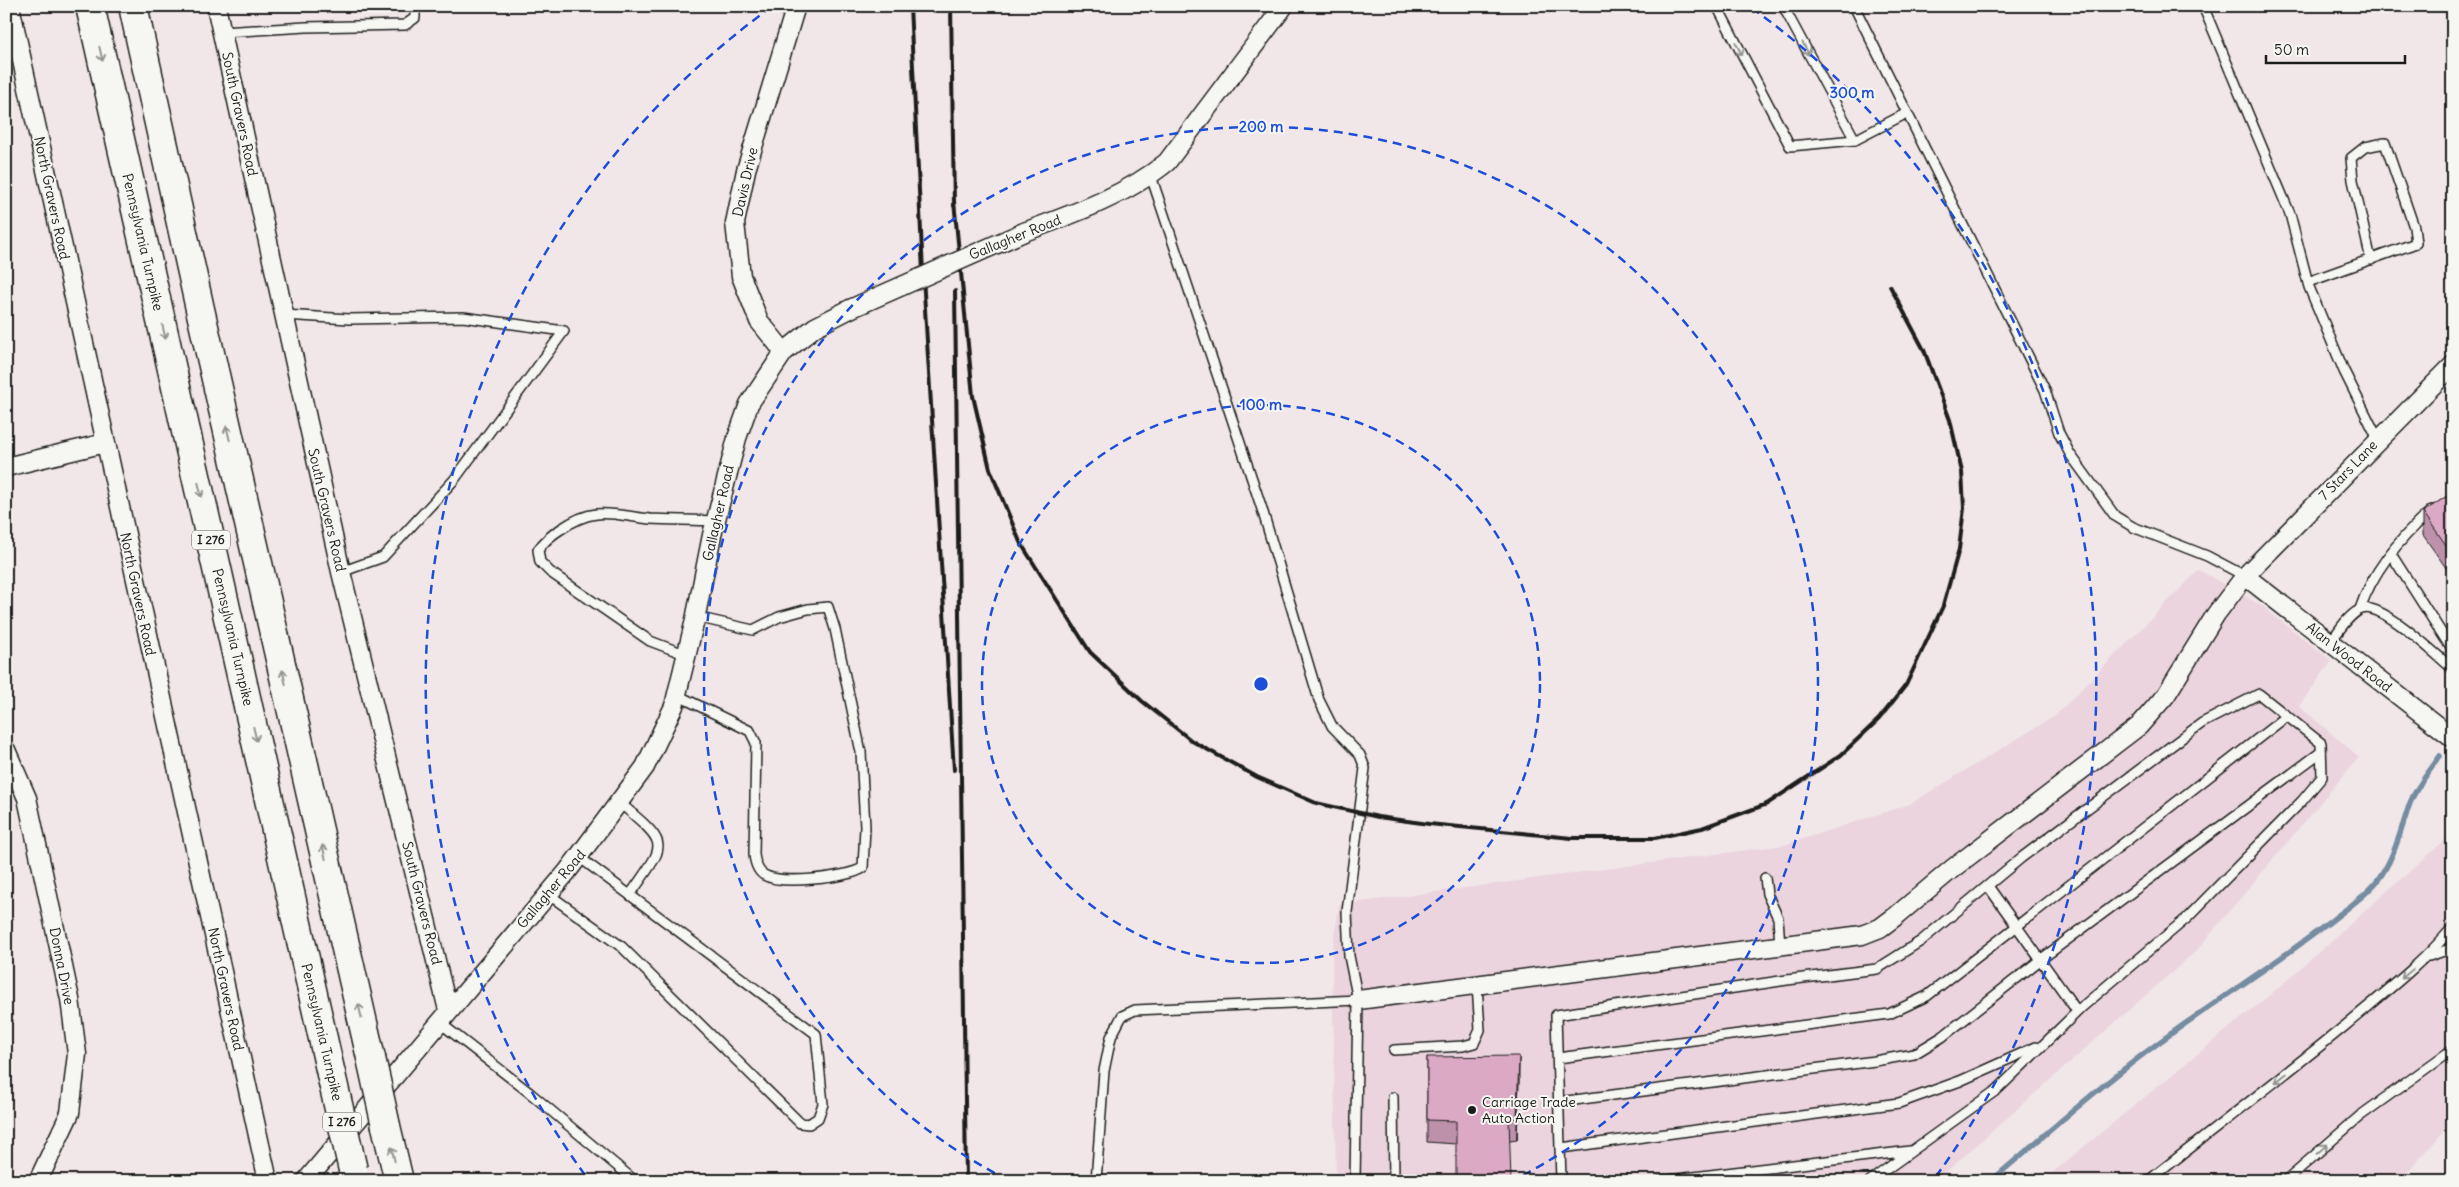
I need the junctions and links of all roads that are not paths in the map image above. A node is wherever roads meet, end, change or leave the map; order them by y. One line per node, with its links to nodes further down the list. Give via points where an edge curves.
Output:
1 (10, 6): 22 (street, North Gravers Road)
2 (90, 6): 64 (highway, Pennsylvania Turnpike / I 276, one-way to 64, bridge)
3 (134, 6): 68 (highway, I 276, one-way to 3, bridge)
4 (216, 6): 12 (street, South Gravers Road)
5 (415, 6): 12 (lane, via 415,18 405,25 306,26)
6 (796, 6): 19 (street, Davis Drive, via 746,170 735,223 741,276 759,321)
7 (1284, 6): 15 (street, Gallagher Road, via 1167,162)
8 (1717, 6): 14 (lane, one-way to 14, via 1790,146)
9 (1783, 6): 14 (lane, one-way to 14)
10 (1854, 6): 13 (lane)
11 (2203, 6): 17 (lane, via 2290,214)
12 (222, 32): 18 (street, South Gravers Road)
13 (1907, 113): 14 (lane); 28 (lane, via 2044,390 2059,433 2086,477 2115,516)
14 (1855, 140)
15 (1150, 176): 19 (street, Gallagher Road, bridge, via 1074,213 850,309 815,328); 53 (lane, via 1262,509 1319,700 1332,726 1360,755 1365,768 1347,912 1349,956)
16 (2371, 260): 16 (lane, via 2416,243 2414,227 2385,143 2364,148 2351,158); 17 (lane)
17 (2308, 282): 21 (lane, via 2344,370)
18 (284, 315): 27 (street, South Gravers Road); 27 (lane, via 349,319 463,317 564,330 454,480 383,558)
19 (784, 352): 25 (street, Gallagher Road, via 749,404 736,438)
20 (2453, 365): 21 (street, 7 Stars Lane)
21 (2378, 439): 28 (street, 7 Stars Lane)
22 (105, 443): 23 (street); 66 (street, North Gravers Road)
23 (6, 467)
24 (2438, 505): 26 (lane, via 2416,524)
25 (716, 521): 30 (street, Gallagher Road); 33 (lane, via 648,519 605,512 576,518 545,540 538,550 540,562 550,572 650,641)
26 (2391, 554): 29 (lane, via 2368,586); 32 (lane)
27 (341, 572): 55 (street, South Gravers Road)
28 (2245, 576): 31 (street, Alan Wood Road); 48 (street, 7 Stars Lane, via 2216,614 2166,695 2139,726 1880,928 1862,935)
29 (2360, 609): 31 (lane); 34 (lane, via 2369,608 2386,615)
30 (696, 617): 33 (street, Gallagher Road); 35 (lane, via 752,630 808,609 828,607 861,752 863,868 853,874 825,879 772,878 763,874 754,855 756,743 750,731)
31 (2330, 642): 37 (street, Alan Wood Road)
32 (2453, 651)
33 (687, 655): 35 (street, Gallagher Road)
34 (2453, 669)
35 (677, 695): 40 (street, Gallagher Road, via 645,768)
36 (2287, 716): 39 (lane, via 2321,743); 43 (lane, via 2259,694 2202,723); 46 (lane)
37 (2453, 738)
38 (6, 750): 65 (street, Donna Drive, via 27,798 70,998 77,1054 70,1113)
39 (2321, 752): 51 (lane); 54 (lane, via 2322,777 2302,802 2187,918)
40 (620, 804): 41 (street, Gallagher Road); 45 (lane, via 651,829 659,842 658,853)
41 (579, 857): 44 (street, Gallagher Road); 45 (lane)
42 (1765, 878): 48 (lane, via 1767,894 1778,918)
43 (1988, 886): 46 (lane); 59 (lane, via 1922,941 1877,969 1556,1015)
44 (548, 894): 45 (lane, via 622,947 800,1123 809,1124 818,1118 823,1104 816,1034); 55 (street, Gallagher Road)
45 (630, 895)
46 (2016, 927): 51 (lane); 59 (lane, via 1927,996 1889,1014)
47 (2453, 927): 50 (lane)
48 (1780, 945): 52 (street, 7 Stars Lane)
49 (2453, 948): 50 (lane)
50 (2429, 956): 76 (lane, one-way to 76, via 2295,1067)
51 (2040, 960): 54 (lane); 61 (lane, via 1942,1037 1914,1054 1875,1062)
52 (1477, 985): 53 (street, 7 Stars Lane); 58 (lane, via 1480,1030 1474,1043)
53 (1358, 1000): 70 (lane, via 1135,1010 1122,1016 1111,1037 1104,1071); 71 (lane)
54 (2077, 1011): 56 (lane)
55 (443, 1016): 67 (street, Gallagher Road); 69 (lane)
56 (2042, 1044): 62 (lane, via 1960,1081 1899,1103); 63 (lane, via 1998,1089)
57 (2453, 1049): 77 (lane, one-way to 57, via 2360,1116)
58 (1394, 1050)
59 (1558, 1058): 61 (lane)
60 (1393, 1097): 72 (lane)
61 (1559, 1102): 62 (lane)
62 (1560, 1148): 73 (lane)
63 (1913, 1150): 74 (lane); 75 (lane)
64 (355, 1175)
65 (38, 1181)
66 (268, 1181)
67 (306, 1181)
68 (399, 1181)
69 (635, 1181)
70 (1096, 1181)
71 (1355, 1181)
72 (1394, 1181)
73 (1561, 1181)
74 (1660, 1181)
75 (1870, 1181)
76 (2148, 1181)
77 (2285, 1181)

